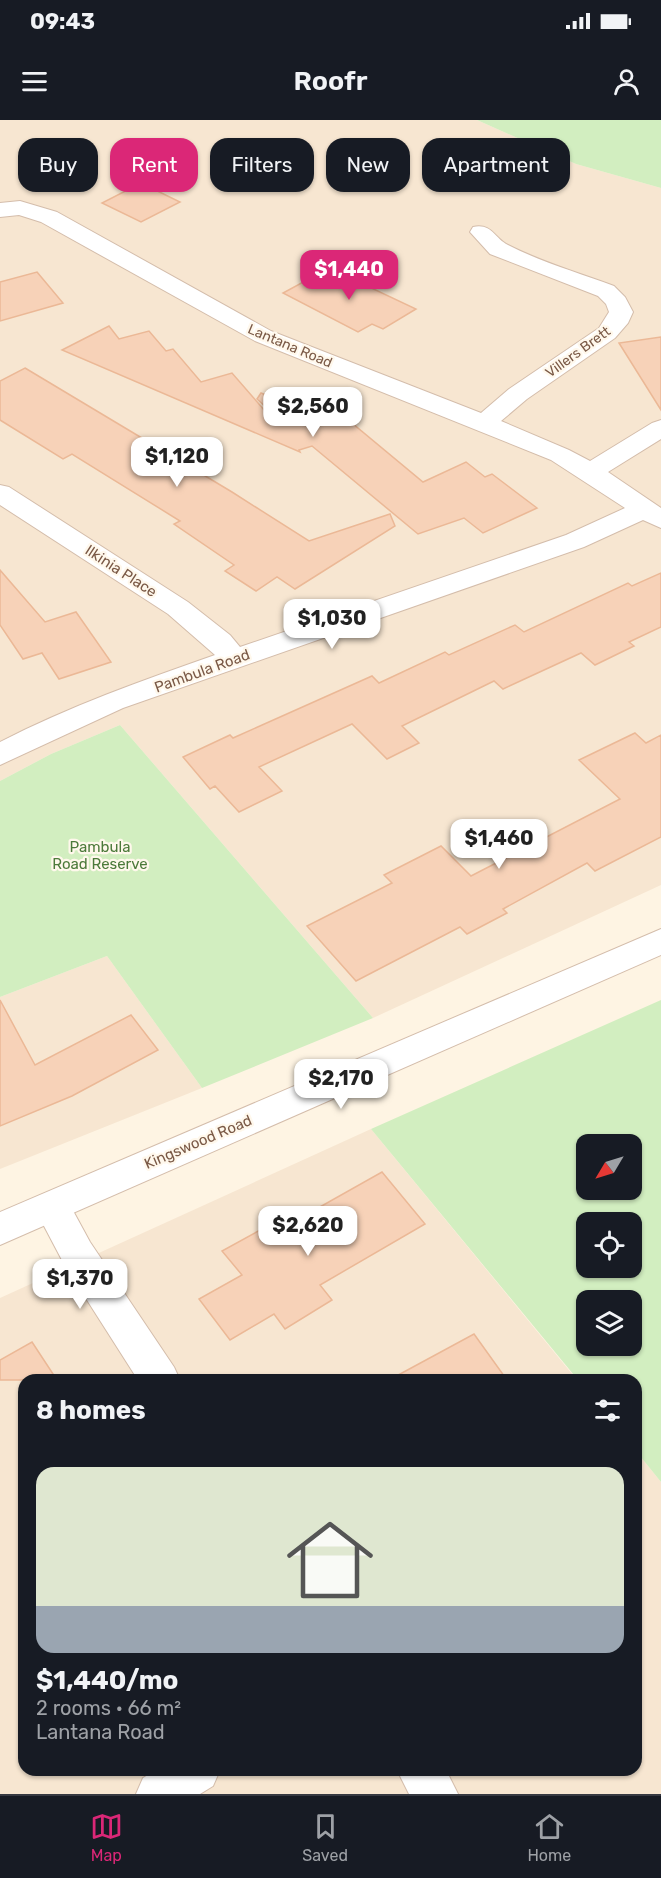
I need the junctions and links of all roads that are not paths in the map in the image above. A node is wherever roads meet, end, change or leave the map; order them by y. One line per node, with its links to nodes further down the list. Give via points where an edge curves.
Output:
1 (10, 209): 3 (street, Lantana Road, via 49,217 262,336)
2 (481, 232): 3 (street, Villers Brett, via 498,249 606,291 621,312 607,333 518,394)
3 (484, 423): 5 (street, Lantana Road)
4 (661, 428): 5 (street)
5 (590, 472): 7 (street, Lantana Road)
6 (0, 493): 8 (street, Ilkinia Place, via 178,608 220,642)
7 (652, 514): 8 (street, Pambula Road)
8 (234, 659): 9 (street, Pambula Road, via 112,701)
9 (0, 755)
10 (661, 941): 11 (street, Kingswood Road)
11 (52, 1207): 12 (street, Kingswood Road); 13 (street, via 77,1253)
12 (0, 1229)
13 (156, 1374)
14 (188, 1776): 16 (street)
15 (424, 1776): 17 (street)
16 (159, 1794)
17 (435, 1794)

